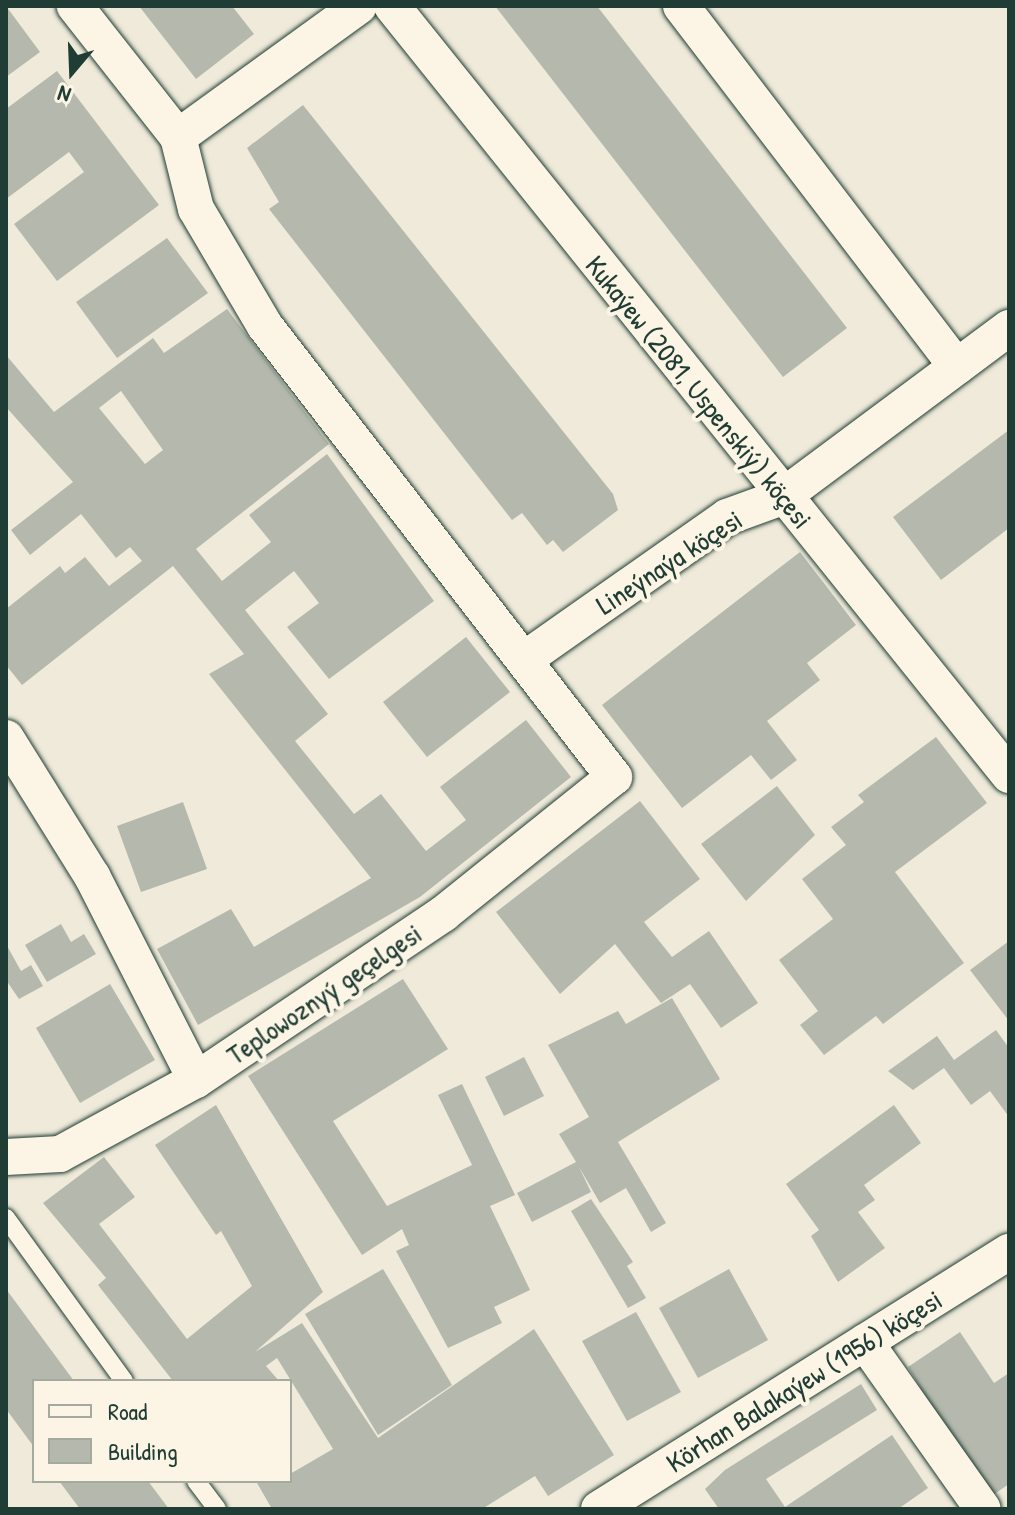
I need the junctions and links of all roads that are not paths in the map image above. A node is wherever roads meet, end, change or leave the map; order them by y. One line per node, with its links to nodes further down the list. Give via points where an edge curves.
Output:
1 (75, 6): 5 (street)
2 (359, 6): 5 (street)
3 (392, 6): 8 (street, Kukaýew (2081, Uspenskiý) köçesi)
4 (688, 8): 7 (street)
5 (178, 137): 9 (street, via 196,209 265,326)
6 (1009, 328): 7 (street, Lineýnaýa köçesi)
7 (957, 367): 8 (street, Lineýnaýa köçesi)
8 (782, 497): 9 (street, Lineýnaýa köçesi, via 727,517); 11 (street, Kukaýew (2081, Uspenskiý) köçesi)
9 (525, 659): 12 (street, Teplowoznyý geçelgesi, via 614,777 443,914)
10 (6, 738): 12 (street, via 92,876)
11 (1009, 775)
12 (196, 1080): 13 (street, Teplowoznyý geçelgesi, via 60,1154)
13 (6, 1157)
14 (6, 1218): 17 (lane)
15 (1009, 1252): 16 (street, Körhan Balakaýew (1956) köçesi)
16 (865, 1342): 20 (street, Körhan Balakaýew (1956) köçesi); 21 (street)
17 (123, 1379)
18 (198, 1483): 19 (lane)
19 (217, 1509)
20 (599, 1509)
21 (983, 1509)

